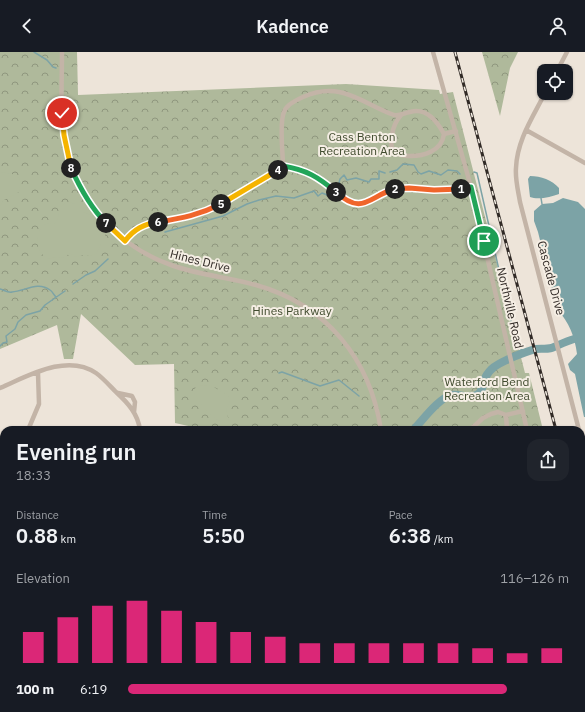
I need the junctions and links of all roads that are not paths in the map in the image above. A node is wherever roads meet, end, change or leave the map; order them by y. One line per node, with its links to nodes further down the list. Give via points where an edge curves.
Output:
1 (62, 52): 13 (street, Hines Drive, via 62,122 71,166 92,206)
2 (433, 52): 8 (street, Northville Road)
3 (567, 52): 4 (street)
4 (561, 64)
5 (542, 100): 7 (street, Cascade Drive)
6 (401, 116): 9 (street, via 414,111 425,112); 9 (street, via 395,121 392,129 391,144 396,153 402,156 415,157 432,151 444,138); 11 (street, via 389,114 346,93 309,94 298,99 283,112)
7 (526, 130): 10 (street); 26 (street, Cascade Drive, via 519,144 516,181)
8 (456, 131): 9 (street); 12 (street, Northville Road)
9 (444, 134)
10 (585, 162)
11 (283, 166): 12 (street, via 304,170 348,201 360,203 371,201 399,188 434,190); 13 (street, via 224,203 192,216 146,224)
12 (471, 187): 17 (street, Northville Road)
13 (125, 241): 22 (street, Hines Drive, via 160,262 269,289 291,298 312,312 338,335 360,364 372,393)
14 (38, 373): 15 (street); 16 (street, via 59,366 84,367 96,373); 20 (street, via 39,404)
15 (0, 388)
16 (118, 393): 18 (street); 18 (street, via 132,396 136,402)
17 (523, 411): 19 (street); 25 (street, Northville Road)
18 (134, 412): 21 (street)
19 (506, 415): 23 (street, via 498,412 491,414); 24 (street)
20 (30, 426)
21 (140, 426)
22 (380, 426)
23 (474, 426)
24 (507, 426)
25 (527, 426)
26 (579, 426)

